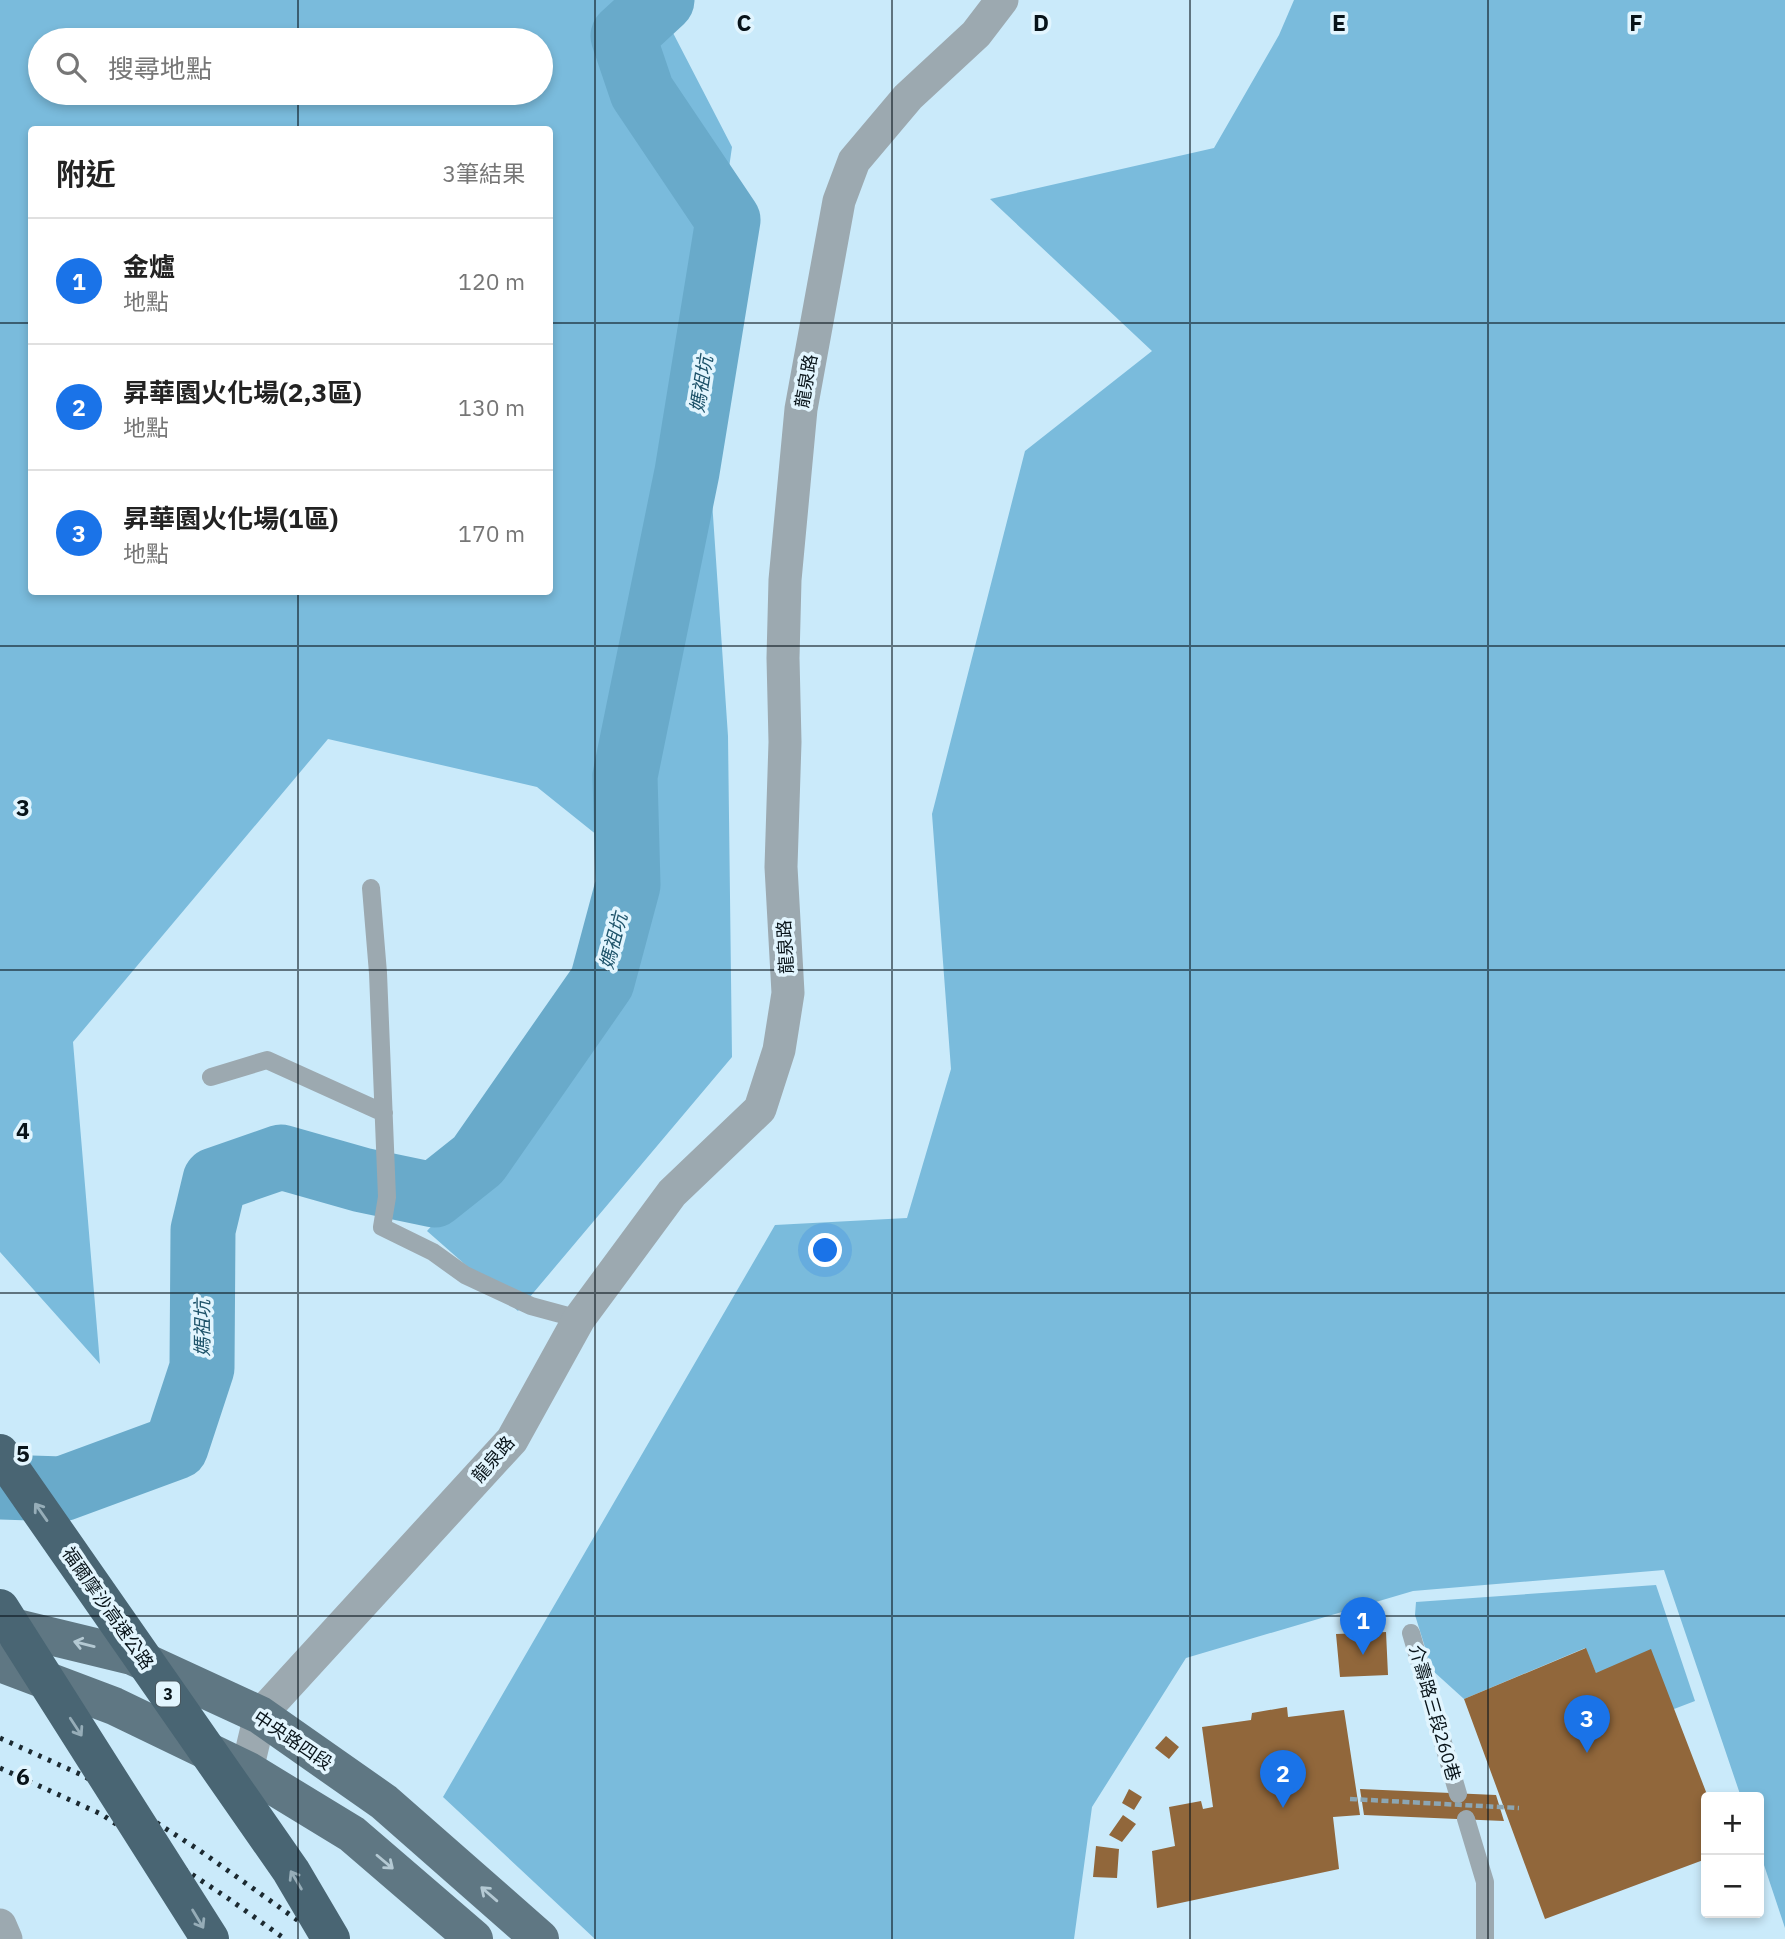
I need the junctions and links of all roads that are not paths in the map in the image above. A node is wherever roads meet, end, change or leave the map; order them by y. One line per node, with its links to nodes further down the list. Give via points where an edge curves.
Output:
1 (1002, 0): 5 (street, 龍泉路, via 976,34 908,97 854,161 839,201 801,409 785,580 781,867 788,993 779,1050 760,1109 672,1194)
2 (371, 888): 4 (lane)
3 (211, 1077): 4 (lane, via 267,1059)
4 (384, 1114): 5 (lane, via 387,1196 382,1227 433,1252 465,1275 531,1306)
5 (579, 1319): 11 (street, 龍泉路, via 512,1440)
6 (0, 1452): 18 (highway, 福爾摩沙高速公路 / 3, one-way to 6, bridge, via 291,1871)
7 (0, 1608): 17 (highway, one-way to 17, bridge)
8 (0, 1624): 11 (main road, 中央路四段 / 3, one-way to 8, via 132,1656)
9 (1411, 1633): 13 (lane, 介壽路三段260巷)
10 (0, 1663): 12 (main road, 3, via 114,1706)
11 (260, 1715): 12 (street, 龍泉路); 20 (main road, 中央路四段 / 3, one-way to 11, via 384,1802)
12 (247, 1770): 19 (main road, 3, one-way to 19, via 352,1834)
13 (1458, 1794)
14 (1466, 1819): 21 (lane, via 1485,1882)
15 (0, 1925): 16 (street)
16 (6, 1939)
17 (210, 1939)
18 (331, 1939)
19 (474, 1939)
20 (540, 1939)
21 (1485, 1939)

